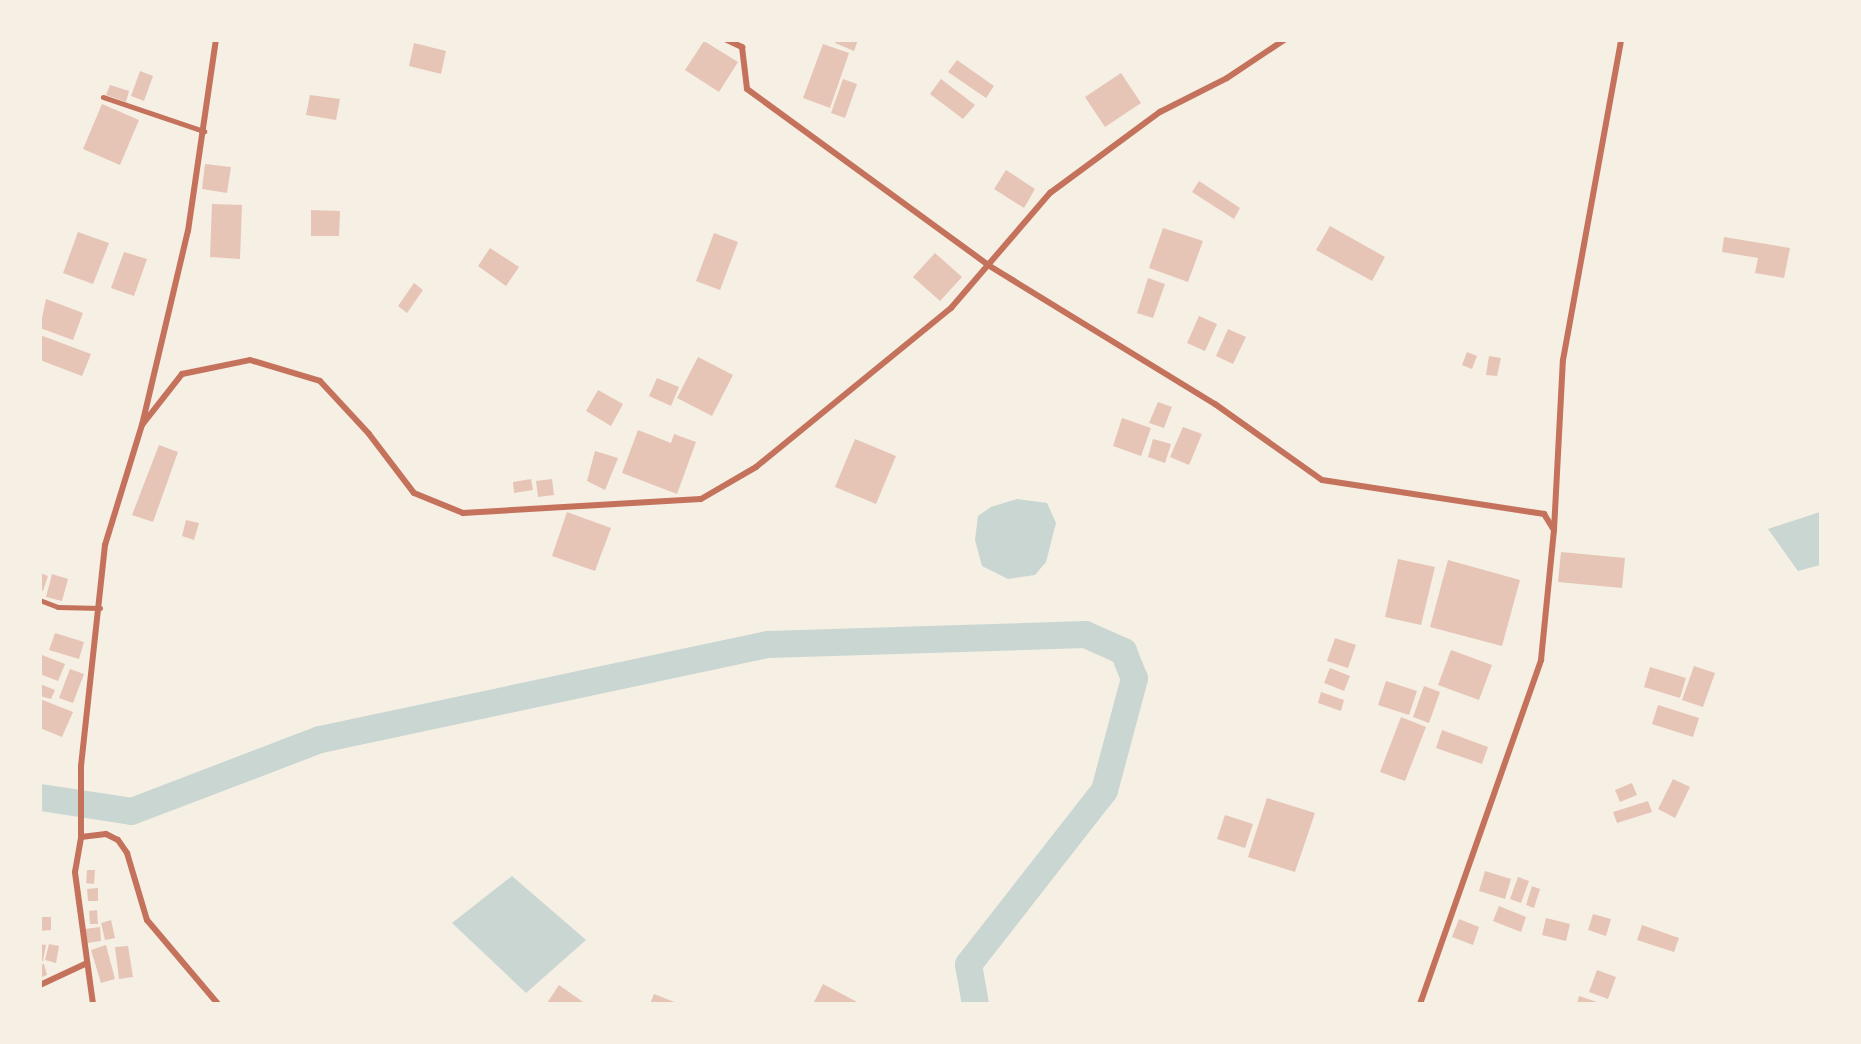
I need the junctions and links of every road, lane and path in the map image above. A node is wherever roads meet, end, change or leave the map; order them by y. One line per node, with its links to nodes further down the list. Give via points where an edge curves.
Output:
1 (216, 40): 6 (street)
2 (727, 40): 7 (street, via 742,47 747,89)
3 (1284, 40): 7 (street, via 1227,78 1160,111 1050,193)
4 (1621, 40): 9 (street, via 1563,360)
5 (103, 97): 6 (lane)
6 (204, 131): 8 (street, via 188,231)
7 (988, 264): 8 (street, via 951,308 756,467 701,499 463,513 414,493 369,434 320,381 250,360 182,374); 9 (street, via 1215,404 1322,480 1544,514)
8 (142, 425): 11 (street, via 105,545)
9 (1554, 530): 17 (street, via 1541,660)
10 (40, 600): 11 (lane, via 58,607)
11 (100, 608): 12 (street, via 81,766)
12 (81, 837): 13 (street, via 75,872); 16 (street, via 106,834 118,840 127,853 147,920)
13 (87, 963): 14 (street); 15 (street)
14 (40, 985)
15 (93, 1004)
16 (218, 1004)
17 (1420, 1004)

